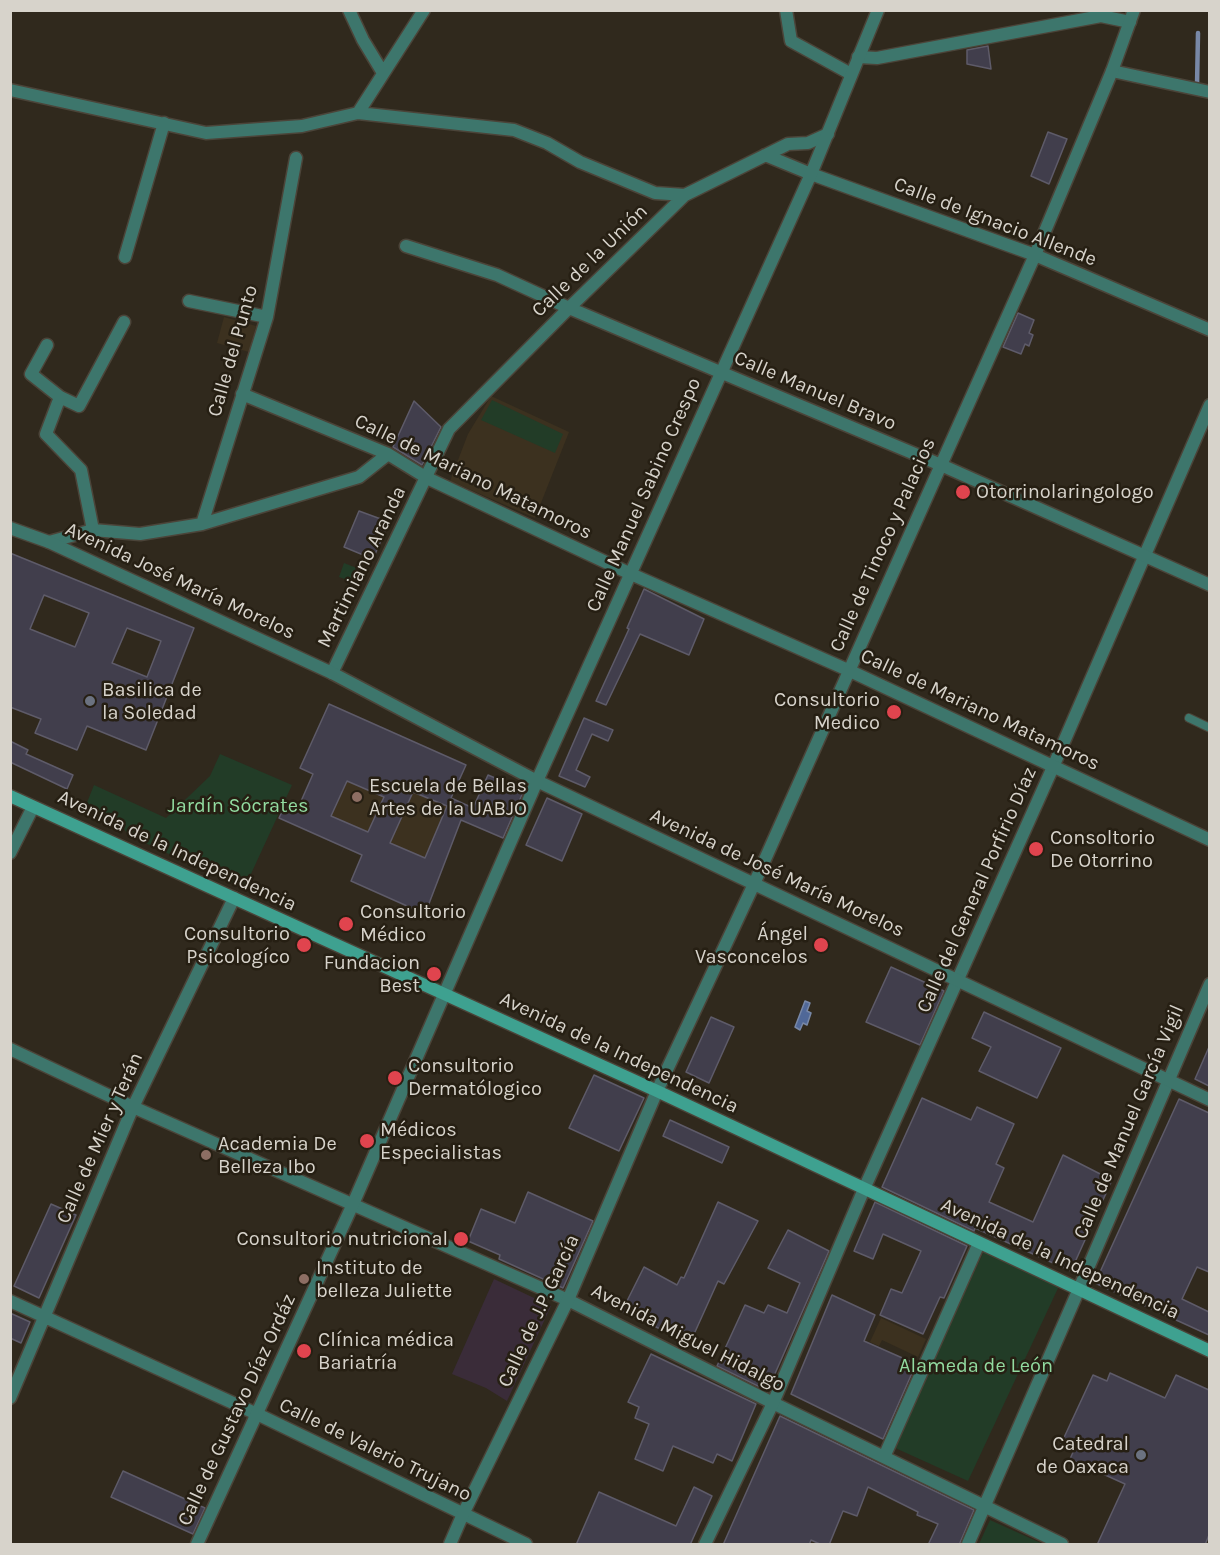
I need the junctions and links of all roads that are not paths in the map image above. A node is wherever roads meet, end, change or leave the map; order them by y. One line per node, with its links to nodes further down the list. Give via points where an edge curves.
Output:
1 (349, 10): 8 (street)
2 (424, 10): 8 (street)
3 (786, 10): 9 (street, via 791,41)
4 (878, 10): 6 (street, Calle Manuel Sabino Crespo)
5 (1132, 16): 6 (street, via 1101,16 877,58); 7 (street, Calle de Tinoco y Palacios)
6 (858, 57): 9 (street, Calle Manuel Sabino Crespo)
7 (1112, 71): 11 (street); 20 (street, Calle de Tinoco y Palacios)
8 (383, 73): 12 (street)
9 (851, 74): 14 (street, Calle Manuel Sabino Crespo)
10 (10, 90): 13 (street)
11 (1209, 92)
12 (358, 113): 13 (street, via 302,126 206,133); 18 (street, via 514,130 655,193)
13 (164, 123): 21 (street)
14 (828, 134): 15 (street, Calle de la Unión, via 808,143 788,144); 17 (street, Calle Manuel Sabino Crespo)
15 (765, 155): 17 (street, Calle de Ignacio Allende); 18 (street, Calle de la Unión)
16 (295, 157): 24 (street, Calle del Punto)
17 (811, 174): 20 (street, Calle de Ignacio Allende); 28 (street, Calle Manuel Sabino Crespo)
18 (685, 195): 23 (street, Calle de la Unión)
19 (406, 246): 23 (street, Calle Manuel Bravo, via 497,275)
20 (1035, 255): 26 (street, Calle de Ignacio Allende); 33 (street, Calle de Tinoco y Palacios)
21 (125, 257)
22 (189, 301): 24 (street)
23 (569, 308): 28 (street, Calle Manuel Bravo); 34 (street, Calle de la Unión, via 449,429)
24 (267, 317): 29 (street, Calle del Punto)
25 (124, 322): 30 (street, via 79,406)
26 (1209, 330)
27 (47, 345): 30 (street, via 31,375)
28 (720, 372): 33 (street, Calle Manuel Bravo); 40 (street, Calle Manuel Sabino Crespo)
29 (242, 394): 32 (street, Calle de Mariano Matamoros); 35 (street, Calle del Punto)
30 (60, 397): 37 (street, via 46,434 81,470)
31 (1209, 405): 39 (street, Calle del General Porfirio Díaz)
32 (388, 454): 34 (street, Calle de Mariano Matamoros); 35 (street, via 359,477)
33 (941, 465): 39 (street, Calle Manuel Bravo); 42 (street, Calle de Tinoco y Palacios)
34 (427, 478): 40 (street, Calle de Mariano Matamoros); 43 (street, Martimiano Aranda)
35 (202, 524): 37 (street, via 140,534)
36 (10, 528): 38 (street, Avenida José María Morelos)
37 (93, 530): 38 (street)
38 (49, 542): 43 (street, Avenida José María Morelos)
39 (1144, 556): 41 (street, Calle Manuel Bravo); 46 (street, Calle del General Porfirio Díaz)
40 (631, 574): 42 (street, Calle de Mariano Matamoros); 47 (street, Calle Manuel Sabino Crespo)
41 (1209, 585)
42 (848, 670): 46 (street, Calle de Mariano Matamoros); 52 (street, Calle de Tinoco y Palacios)
43 (332, 674): 47 (street, Avenida de José María Morelos)
44 (1189, 718): 45 (lane)
45 (1209, 728)
46 (1053, 767): 50 (street, Calle de Mariano Matamoros); 54 (street, Calle del General Porfirio Díaz)
47 (537, 781): 52 (street, Avenida de José María Morelos); 56 (street, Calle Manuel Sabino Crespo)
48 (10, 796): 49 (main road, Avenida de la Independencia)
49 (33, 807): 51 (street); 53 (main road, Avenida de la Independencia)
50 (1209, 840)
51 (10, 853)
52 (754, 884): 54 (street, Avenida de José María Morelos); 59 (street, Calle de Tinoco y Palacios)
53 (234, 898): 56 (main road, Avenida de la Independencia); 61 (street, Calle de Mier y Terán)
54 (958, 980): 58 (street, Avenida de José María Morelos); 62 (street, Calle del General Porfirio Díaz)
55 (1209, 984): 58 (street, Calle de Manuel García Vigil)
56 (445, 995): 59 (main road, Avenida de la Independencia); 63 (street, Calle de Gustavo Díaz Ordáz)
57 (10, 1049): 61 (street, Avenida Miguel Hidalgo)
58 (1167, 1081): 60 (street, Avenida de José María Morelos); 65 (street, Calle de Manuel García Vigil)
59 (657, 1091): 62 (main road, Avenida de la Independencia); 66 (street, Calle de J.P. García)
60 (1209, 1100)
61 (133, 1107): 63 (street, Avenida Miguel Hidalgo); 68 (street, Calle de Mier y Terán)
62 (864, 1190): 64 (main road, Avenida de la Independencia); 71 (street, Calle del General Porfirio Díaz)
63 (353, 1204): 66 (street, Avenida Miguel Hidalgo); 72 (street, Calle de Gustavo Díaz Ordáz)
64 (979, 1243): 65 (main road, Avenida de la Independencia); 73 (street)
65 (1079, 1289): 69 (main road, Avenida de la Independencia); 74 (street, Calle de Manuel García Vigil)
66 (568, 1300): 71 (street, Avenida Miguel Hidalgo); 75 (street, Calle de J.P. García)
67 (10, 1301): 68 (street, Calle de Valerio Trujano)
68 (44, 1315): 70 (street, Calle de Mier y Terán); 72 (street, Calle de Valerio Trujano)
69 (1209, 1351)
70 (10, 1398)
71 (772, 1403): 73 (street, Avenida Miguel Hidalgo); 79 (street, Calle del General Porfirio Díaz)
72 (256, 1414): 75 (street, Calle de Valerio Trujano); 76 (street, Calle de Gustavo Díaz Ordáz)
73 (884, 1457): 74 (street, Avenida Miguel Hidalgo)
74 (984, 1507): 80 (street, Calle de Manuel García Vigil); 81 (street, Avenida Miguel Hidalgo)
75 (463, 1514): 77 (street, Calle de J.P. García); 78 (street, Calle de Valerio Trujano)
76 (197, 1545)
77 (450, 1545)
78 (526, 1545)
79 (705, 1545)
80 (968, 1545)
81 (1062, 1545)

